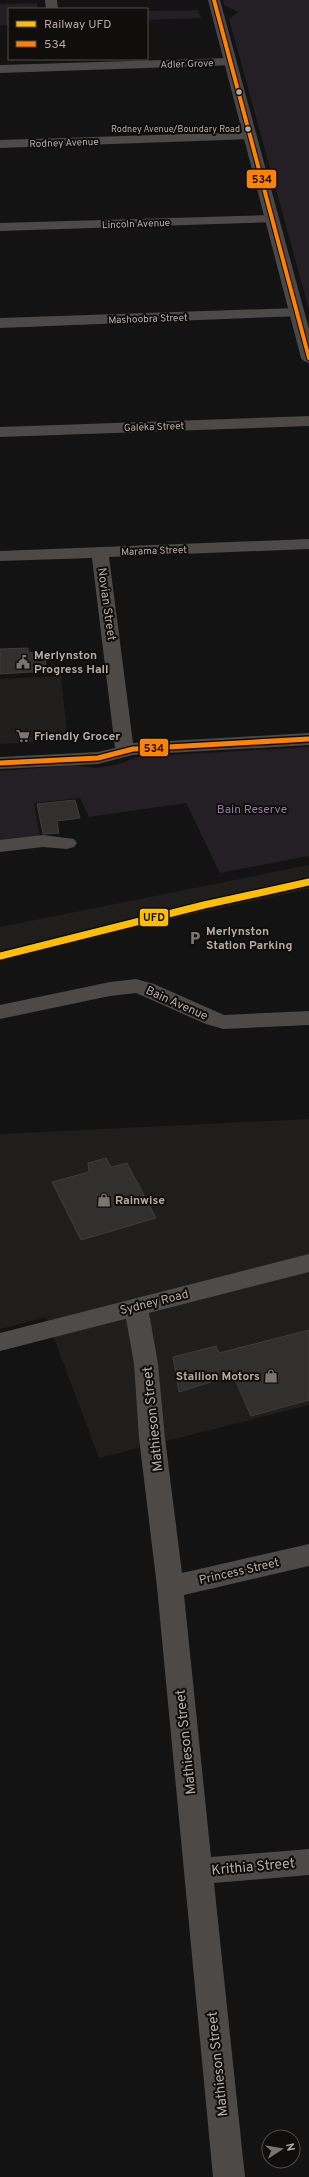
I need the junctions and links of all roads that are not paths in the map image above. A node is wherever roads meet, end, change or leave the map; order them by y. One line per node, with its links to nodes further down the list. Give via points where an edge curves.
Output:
1 (214, 0): 2 (main road)
2 (229, 62): 3 (street, Adler Grove); 5 (main road)
3 (59, 63): 4 (street, Adler Grove)
4 (0, 69)
5 (248, 136): 6 (street, Rodney Avenue); 7 (main road)
6 (0, 144)
7 (271, 219): 8 (street, Lincoln Avenue); 9 (main road)
8 (0, 227)
9 (296, 313): 10 (street, Mashoobra Street); 11 (main road)
10 (0, 323)
11 (309, 358)
12 (309, 421): 13 (street, Galeka Street)
13 (0, 432)
14 (309, 544): 15 (street, Marama Street)
15 (100, 552): 16 (street, Marama Street); 18 (street, Novian Street)
16 (0, 556)
17 (309, 739): 18 (street, via 150,748)
18 (125, 752): 19 (street, via 98,758)
19 (0, 763)
20 (68, 843): 21 (street, via 43,841)
21 (0, 846)
22 (0, 1012): 23 (street, Bain Avenue, via 136,986 223,1022)
23 (309, 1018)
24 (309, 1263): 25 (highway, Sydney Road)
25 (136, 1307): 26 (highway, Sydney Road); 28 (street, Mathieson Street, via 146,1364)
26 (0, 1342)
27 (309, 1555): 28 (street, Princess Street)
28 (170, 1587): 30 (street, Mathieson Street)
29 (309, 1862): 30 (street, Krithia Street)
30 (198, 1871): 31 (street, Mathieson Street)
31 (229, 2177)

